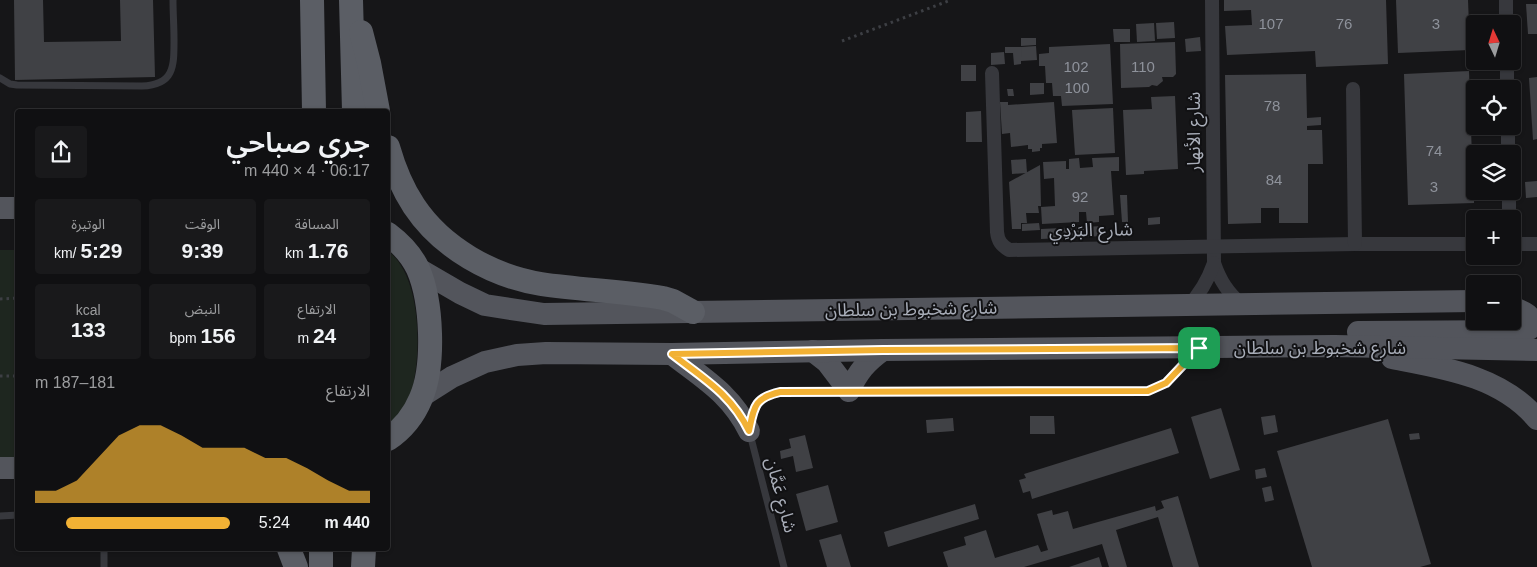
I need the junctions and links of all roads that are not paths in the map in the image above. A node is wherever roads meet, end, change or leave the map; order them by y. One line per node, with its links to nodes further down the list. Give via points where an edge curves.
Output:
1 (173, 0): 9 (lane, via 174,63 160,82 148,86 17,85)
2 (312, 0): 7 (highway)
3 (1212, 0): 23 (street, شارع الأنهار)
4 (1506, 0): 6 (street)
5 (351, 2): 13 (highway); 14 (highway, via 364,43)
6 (1506, 15)
7 (313, 61): 11 (highway); 12 (highway)
8 (992, 74): 23 (street, شارع البَرْدِي, via 997,232 1002,246 1009,250)
9 (0, 78)
10 (1353, 89): 19 (street)
11 (302, 109)
12 (314, 109)
13 (354, 109)
14 (378, 109)
15 (390, 154): 32 (highway, via 414,208 433,230 462,254 518,279 663,298)
16 (0, 208): 17 (main road)
17 (15, 208)
18 (390, 233): 25 (highway)
19 (1355, 244): 20 (street, شارع البَرْدِي); 23 (street, شارع البَرْدِي)
20 (1466, 244)
21 (1521, 244): 22 (street)
22 (1537, 244)
23 (1213, 246): 24 (street, شارع الأنهار)
24 (1214, 263): 29 (street, شارع الأنهار, via 1224,287); 30 (street, شارع الأنهار, via 1206,282)
25 (418, 268): 32 (main road, شارع شخبوط بن سلطان, via 485,305 515,310 544,314); 41 (highway, via 430,332)
26 (1466, 301): 29 (main road, شارع شخبوط بن سلطان)
27 (1521, 301): 28 (main road)
28 (1537, 301)
29 (1242, 305): 30 (main road, شارع شخبوط بن سلطان)
30 (1188, 306): 32 (main road, شارع شخبوط بن سلطان)
31 (1521, 311): 34 (main road, via 1532,321 1529,329 1522,331 1290,332)
32 (693, 312)
33 (1335, 346): 34 (main road, شارع شخبوط بن سلطان); 37 (main road, شارع شخبوط بن سلطان); 42 (main road, via 1466,374 1516,398)
34 (1232, 347): 35 (main road, شارع شخبوط بن سلطان)
35 (1199, 348): 36 (main road, شارع شخبوط بن سلطان); 40 (lane, via 1166,383 1148,391)
36 (883, 350): 38 (main road, شارع شخبوط بن سلطان); 40 (main road, via 868,360)
37 (1537, 350)
38 (813, 351): 39 (main road, شارع شخبوط بن سلطان); 40 (main road)
39 (672, 354): 41 (main road, شارع شخبوط بن سلطان, via 518,355 485,362); 43 (main road, via 722,393)
40 (849, 391): 43 (lane, via 766,395 753,410)
41 (422, 396): 44 (highway, via 409,420)
42 (1537, 419)
43 (749, 431): 57 (lane, شارع عَمَّان)
44 (390, 438)
45 (0, 468): 46 (main road)
46 (15, 468)
47 (15, 515): 48 (lane)
48 (0, 516)
49 (104, 551): 53 (lane)
50 (290, 551): 54 (highway)
51 (321, 551): 55 (highway)
52 (364, 551): 56 (highway)
53 (104, 567)
54 (296, 567)
55 (321, 567)
56 (363, 567)
57 (784, 567)

